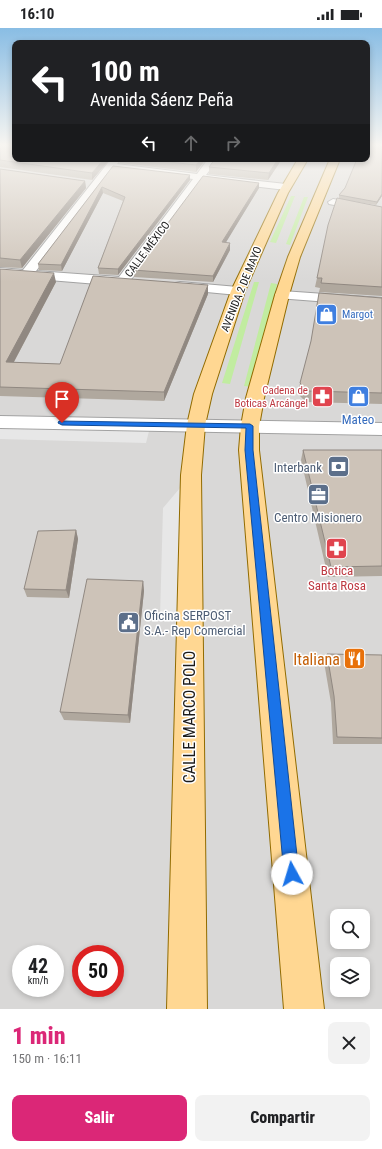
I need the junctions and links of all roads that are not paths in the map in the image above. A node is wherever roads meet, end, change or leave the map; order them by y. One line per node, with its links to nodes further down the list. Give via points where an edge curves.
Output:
1 (87, 191): 8 (street)
2 (190, 191): 9 (street, CALLE MÉXICO)
3 (284, 191): 12 (main road, AVENIDA 2 DE MAYO)
4 (322, 191): 13 (main road, via 294,257)
5 (333, 202): 6 (street)
6 (382, 211)
7 (0, 272): 8 (street)
8 (27, 274): 9 (street)
9 (122, 282): 10 (street)
10 (137, 283)
11 (167, 285): 12 (street)
12 (238, 291): 16 (main road, AVENIDA 2 DE MAYO, via 203,394)
13 (282, 295): 14 (street); 17 (main road)
14 (382, 302)
15 (0, 422): 16 (street)
16 (196, 425): 17 (street); 19 (main road, CALLE MARCO POLO, via 191,475)
17 (250, 426): 18 (street); 20 (main road, via 249,450)
18 (382, 430)
19 (187, 1009)
20 (304, 1009)

